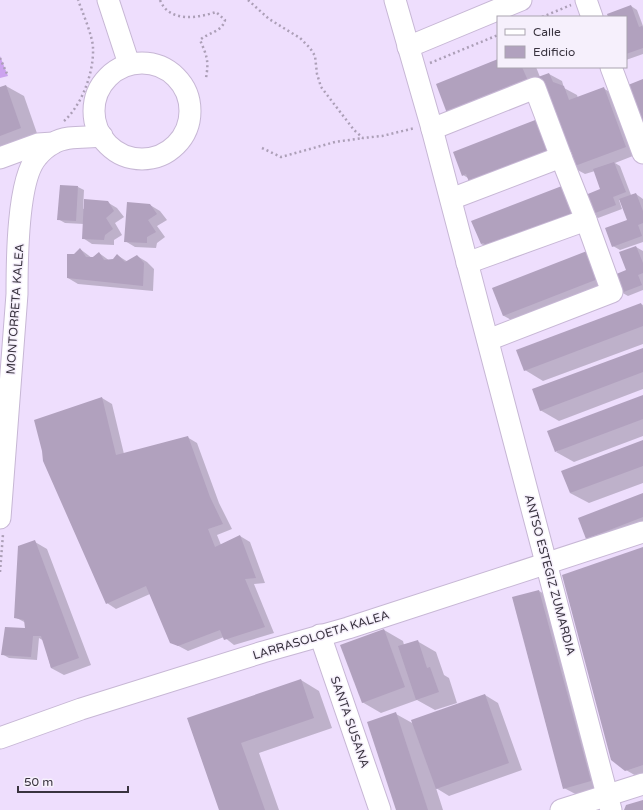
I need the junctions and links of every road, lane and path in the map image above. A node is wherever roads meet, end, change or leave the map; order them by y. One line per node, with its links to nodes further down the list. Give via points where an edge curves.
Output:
1 (78, 0): 22 (path, via 94,47 88,80 81,98 70,116 58,126)
2 (108, 0): 13 (street)
3 (160, 0): 17 (path, via 163,7 185,18 199,18 216,12 225,20 217,31 200,40 207,56)
4 (248, 0): 21 (path, via 268,19 300,38 310,48 315,56 321,87)
5 (395, 0): 11 (street, ANTSO ESTEGIZ ZUMARDIA)
6 (521, 0): 11 (street)
7 (581, 1): 8 (path); 9 (street)
8 (544, 16)
9 (591, 16)
10 (497, 35): 14 (path)
11 (408, 47): 14 (street, ANTSO ESTEGIZ ZUMARDIA)
12 (0, 58): 16 (path)
13 (129, 64): 18 (street, via 115,70 104,81 96,95); 20 (street, via 144,62 159,65 183,84 189,98 191,113 188,128 180,141 169,151 155,158 125,156 112,148)
14 (414, 68): 19 (street, ANTSO ESTEGIZ ZUMARDIA)
15 (611, 68): 24 (street)
16 (8, 76)
17 (206, 78)
18 (94, 110): 20 (street, via 96,124); 22 (street, MONTORRETA KALEA)
19 (432, 127): 21 (path); 25 (street, via 535,88); 27 (street, ANTSO ESTEGIZ ZUMARDIA)
20 (102, 136): 22 (street)
21 (363, 138): 23 (path, via 336,142 281,157)
22 (57, 141): 26 (street, via 38,144); 31 (street, MONTORRETA KALEA, via 37,157 30,170 22,206)
23 (262, 148)
24 (643, 153)
25 (561, 157): 27 (street); 28 (street)
26 (0, 158)
27 (451, 198): 29 (street, ANTSO ESTEGIZ ZUMARDIA)
28 (586, 220): 29 (street); 30 (street, via 612,292)
29 (467, 263): 30 (street, ANTSO ESTEGIZ ZUMARDIA)
30 (488, 340): 33 (street, ANTSO ESTEGIZ ZUMARDIA)
31 (0, 518)
32 (643, 532): 33 (street, LARRASOLOETA KALEA)
33 (546, 563): 34 (street, LARRASOLOETA KALEA); 37 (street, ANTSO ESTEGIZ ZUMARDIA)
34 (320, 635): 35 (street, LARRASOLOETA KALEA, via 81,709); 38 (street, SANTA SUSANA)
35 (0, 738)
36 (643, 784): 37 (street)
37 (609, 803): 39 (street)
38 (380, 810)
39 (560, 810)

